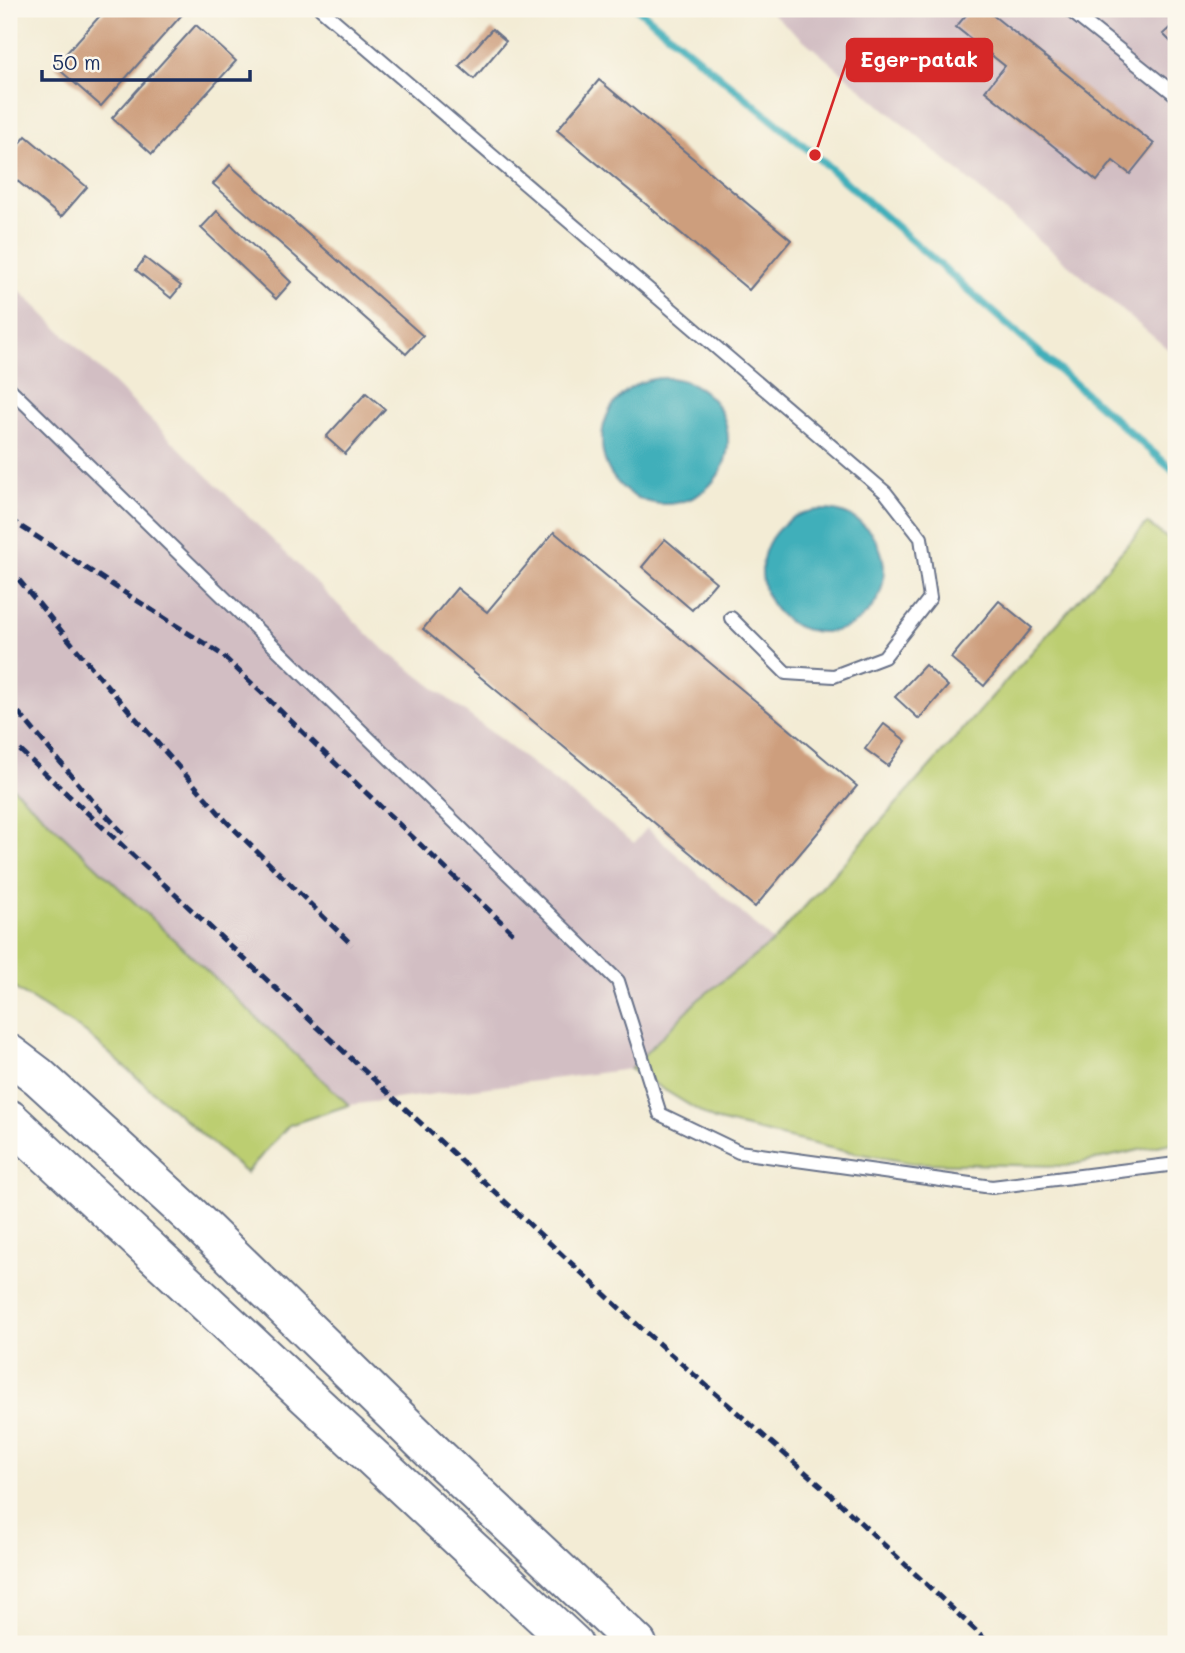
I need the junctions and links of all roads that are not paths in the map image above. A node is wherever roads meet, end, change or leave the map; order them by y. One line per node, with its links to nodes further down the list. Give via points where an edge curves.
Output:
1 (321, 9): 5 (lane, via 885,492 921,538 930,598 884,657 834,676 786,673)
2 (1068, 9): 3 (lane)
3 (1176, 95)
4 (9, 388): 8 (lane, via 618,981 660,1114 739,1152 992,1187)
5 (731, 618)
6 (9, 1054): 10 (highway, via 192,1217)
7 (9, 1119): 9 (highway)
8 (1176, 1164)
9 (573, 1644)
10 (637, 1644)

